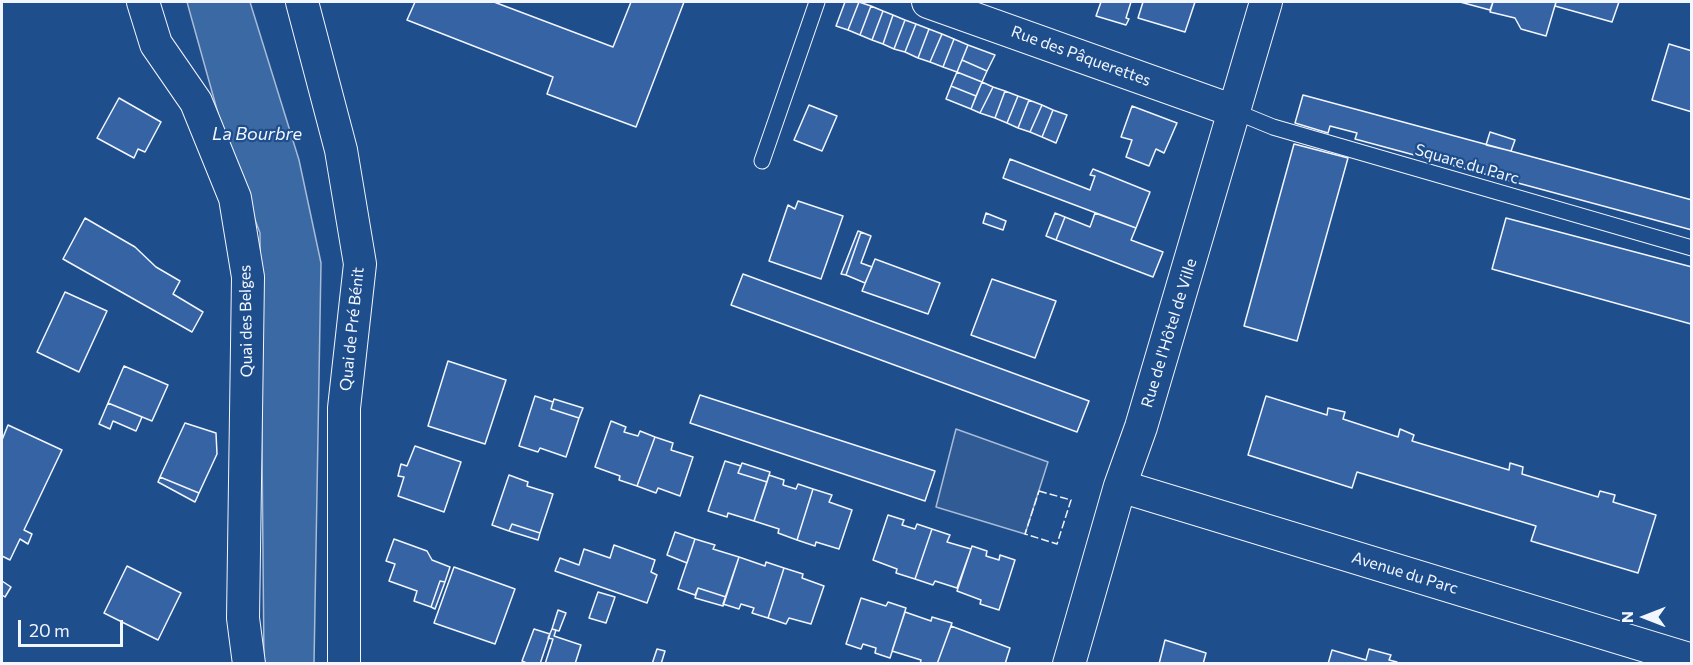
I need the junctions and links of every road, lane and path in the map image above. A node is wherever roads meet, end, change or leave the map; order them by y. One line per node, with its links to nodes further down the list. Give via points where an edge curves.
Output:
1 (143, 2): 12 (street, Quai des Belges, via 156,44 196,102 235,198 248,277 243,618)
2 (302, 2): 11 (street, Quai de Pré Bénit, via 340,150 360,264 344,408)
3 (817, 2): 7 (lane)
4 (927, 2): 6 (street, Rue des Pâquerettes)
5 (1266, 2): 6 (street, Rue de l'Hôtel de Ville)
6 (1234, 111): 8 (lane, Square du Parc, via 1272,127); 9 (street, Rue de l'Hôtel de Ville)
7 (762, 161)
8 (1692, 248)
9 (1120, 486): 10 (street, Avenue du Parc); 13 (street, Rue de l'Hôtel de Ville)
10 (1688, 655)
11 (347, 662)
12 (249, 663)
13 (1069, 663)

